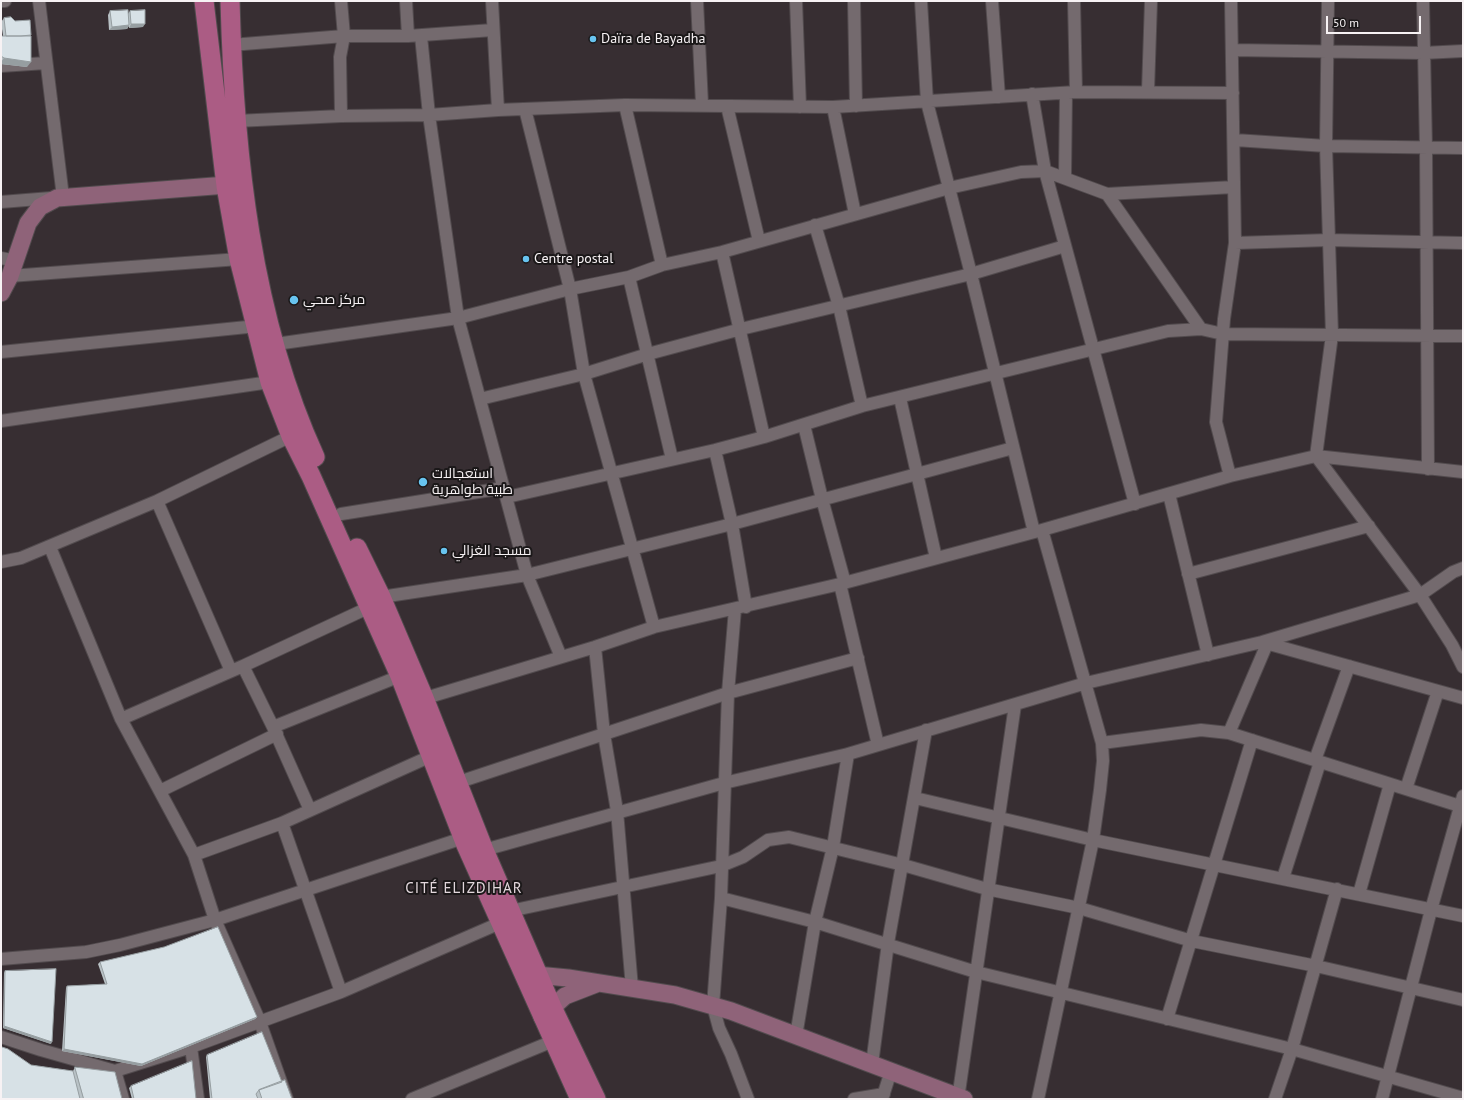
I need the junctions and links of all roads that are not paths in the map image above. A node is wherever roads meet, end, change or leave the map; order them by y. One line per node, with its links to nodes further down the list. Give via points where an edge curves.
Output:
1 (1, 1): 2 (street)
2 (6, 1)
3 (39, 1): 28 (street)
4 (204, 1): 53 (main road)
5 (230, 1): 23 (main road)
6 (342, 1): 20 (street)
7 (406, 1): 21 (street)
8 (492, 1): 19 (street)
9 (697, 1): 36 (street)
10 (796, 1): 40 (street)
11 (854, 1): 39 (street)
12 (921, 1): 35 (street)
13 (992, 1): 34 (street)
14 (1074, 1): 31 (street)
15 (1151, 1): 30 (street)
16 (1232, 1): 24 (street)
17 (1328, 1): 26 (street)
18 (1423, 1): 27 (street)
19 (493, 30): 22 (street); 43 (street)
20 (344, 36): 21 (street); 23 (street); 45 (street, via 340,57)
21 (408, 36): 22 (street)
22 (421, 36): 44 (street)
23 (231, 45): 46 (main road)
24 (1232, 50): 26 (street); 32 (street)
25 (1463, 51): 27 (street)
26 (1327, 52): 27 (street); 48 (street)
27 (1423, 53): 49 (street)
28 (46, 63): 29 (street); 57 (street)
29 (1, 66)
30 (1148, 91): 31 (street); 32 (street)
31 (1071, 92): 33 (street); 52 (street)
32 (1234, 93): 47 (street)
33 (1032, 94): 34 (street); 51 (street)
34 (999, 97): 35 (street)
35 (927, 102): 39 (street); 55 (street)
36 (702, 104): 37 (street); 38 (street)
37 (625, 105): 42 (street); 70 (street)
38 (727, 106): 40 (street); 62 (street)
39 (856, 106): 41 (street)
40 (800, 107): 41 (street)
41 (832, 107): 59 (street)
42 (525, 109): 43 (street); 73 (street)
43 (498, 110): 44 (street)
44 (429, 115): 45 (street); 76 (street)
45 (341, 116): 46 (street)
46 (236, 121): 53 (main road)
47 (1235, 140): 48 (street); 54 (street)
48 (1326, 146): 49 (street); 61 (street)
49 (1426, 148): 50 (street); 64 (street)
50 (1463, 148)
51 (1045, 171): 52 (street); 55 (street, via 1021,172); 66 (street)
52 (1065, 177): 56 (street)
53 (235, 185): 57 (main road); 68 (main road); 84 (main road, via 253,245)
54 (1234, 187): 56 (street); 63 (street)
55 (949, 188): 59 (street); 71 (street)
56 (1107, 194): 79 (street)
57 (60, 198): 58 (street); 69 (main road, via 40,207 33,214)
58 (1, 202)
59 (855, 214): 60 (street)
60 (815, 225): 62 (street); 75 (street)
61 (1329, 240): 63 (street); 64 (street); 81 (street)
62 (759, 241): 67 (street)
63 (1235, 243): 80 (street)
64 (1427, 243): 65 (street); 82 (street)
65 (1463, 243)
66 (1065, 246): 71 (street); 85 (street)
67 (722, 252): 70 (street); 78 (street)
68 (239, 260): 69 (street); 77 (main road)
69 (9, 265): 74 (main road)
70 (662, 265): 72 (street)
71 (971, 274): 75 (street); 89 (street)
72 (629, 277): 73 (street); 87 (street)
73 (570, 288): 76 (street); 88 (street)
74 (1, 292)
75 (839, 306): 78 (street); 93 (street)
76 (458, 318): 84 (street); 92 (street)
77 (257, 326): 84 (main road); 86 (street)
78 (741, 329): 87 (street); 97 (street)
79 (1201, 329): 80 (street); 85 (street, via 1168,331)
80 (1223, 334): 81 (street); 106 (street, via 1216,422)
81 (1332, 334): 82 (street); 100 (street)
82 (1426, 336): 83 (street); 102 (street)
83 (1463, 336)
84 (267, 345): 90 (main road); 112 (main road)
85 (1094, 350): 89 (street); 111 (street)
86 (1, 352)
87 (648, 354): 88 (street); 101 (street)
88 (584, 374): 92 (street); 104 (street)
89 (995, 374): 91 (street); 98 (street)
90 (270, 382): 94 (street); 96 (main road)
91 (900, 398): 93 (street); 105 (street)
92 (480, 399): 107 (street)
93 (862, 406): 95 (street)
94 (1, 421)
95 (804, 425): 97 (street); 109 (street)
96 (291, 436): 110 (street); 125 (main road)
97 (764, 437): 99 (street)
98 (1013, 448): 105 (street); 115 (street)
99 (715, 450): 101 (street); 113 (street)
100 (1316, 456): 102 (street); 106 (street); 114 (street)
101 (672, 459): 104 (street)
102 (1428, 469): 103 (street)
103 (1463, 472)
104 (611, 474): 107 (street); 117 (street)
105 (917, 475): 109 (street); 118 (street)
106 (1230, 476): 108 (street)
107 (505, 493): 112 (street); 122 (street)
108 (1169, 494): 111 (street); 121 (street)
109 (822, 499): 113 (street); 123 (street)
110 (157, 501): 116 (street); 136 (street)
111 (1135, 504): 115 (street)
112 (341, 514): 125 (main road)
113 (732, 524): 117 (street); 126 (street)
114 (1369, 526): 121 (street); 124 (street)
115 (1038, 531): 118 (street); 138 (street)
116 (50, 547): 119 (street, via 11,562); 144 (street)
117 (632, 548): 122 (street); 127 (street)
118 (936, 558): 123 (street)
119 (1, 562)
120 (1463, 568): 124 (street)
121 (1188, 574): 130 (street)
122 (527, 575): 125 (street); 131 (street)
123 (843, 583): 126 (street); 132 (street)
124 (1420, 595): 128 (street); 135 (street)
125 (375, 602): 133 (street); 137 (main road); 142 (main road)
126 (740, 608): 127 (street); 140 (street)
127 (654, 627): 129 (street)
128 (1265, 643): 130 (street); 134 (street); 147 (street)
129 (595, 648): 131 (street); 148 (street)
130 (1208, 655): 138 (street)
131 (561, 657): 142 (street)
132 (858, 658): 140 (street); 151 (street)
133 (243, 666): 136 (street); 146 (street)
134 (1349, 666): 139 (street); 154 (street)
135 (1463, 667)
136 (231, 671): 144 (street)
137 (400, 676): 142 (main road); 146 (street)
138 (1086, 683): 143 (street); 150 (street)
139 (1438, 691): 141 (street); 158 (street)
140 (728, 693): 148 (street); 156 (street)
141 (1463, 698)
142 (417, 701): 153 (main road); 155 (main road)
143 (1015, 705): 145 (street); 164 (street)
144 (122, 719): 159 (street)
145 (926, 730): 151 (street); 160 (street)
146 (275, 731): 159 (street); 162 (street)
147 (1229, 732): 149 (street); 150 (street, via 1201,730)
148 (604, 734): 155 (street); 163 (street)
149 (1252, 740): 154 (street); 172 (street)
150 (1102, 743): 167 (street, via 1101,782)
151 (878, 745): 152 (street)
152 (848, 754): 156 (street); 168 (street)
153 (431, 756): 162 (street); 166 (main road)
154 (1318, 761): 157 (street); 174 (street)
155 (456, 783): 169 (main road)
156 (724, 783): 163 (street); 173 (street)
157 (1390, 784): 158 (street); 179 (street)
158 (1406, 789): 161 (street)
159 (160, 791): 170 (street)
160 (915, 798): 164 (street); 171 (street)
161 (1462, 803): 182 (street)
162 (310, 810): 165 (street)
163 (617, 812): 169 (street); 175 (street)
164 (999, 817): 167 (street); 176 (street)
165 (282, 823): 170 (street); 178 (street)
166 (463, 838): 178 (street); 184 (main road)
167 (1093, 840): 172 (street); 181 (street)
168 (833, 847): 171 (street); 173 (street, via 790,837 773,838 753,848 743,857); 186 (street)
169 (484, 850): 184 (main road)
170 (194, 855): 185 (street)
171 (903, 865): 176 (street); 188 (street)
172 (1215, 865): 174 (street); 187 (street)
173 (721, 866): 175 (street); 180 (street)
174 (1283, 878): 177 (street)
175 (624, 888): 184 (street); 194 (street)
176 (987, 889): 181 (street); 191 (street)
177 (1337, 889): 179 (street); 190 (street)
178 (305, 890): 185 (street); 196 (street)
179 (1359, 894): 182 (street)
180 (721, 898): 186 (street); 199 (street)
181 (1079, 908): 187 (street); 197 (street)
182 (1431, 910): 183 (street); 195 (street)
183 (1463, 916)
184 (505, 917): 192 (main road); 196 (street)
185 (215, 920): 189 (street, via 86,952); 202 (street)
186 (816, 922): 188 (street); 203 (street)
187 (1192, 941): 190 (street); 201 (street)
188 (888, 943): 191 (street); 208 (street)
189 (1, 959)
190 (1316, 966): 195 (street); 207 (street)
191 (976, 972): 197 (street); 214 (street)
192 (531, 974): 193 (main road); 200 (main road)
193 (597, 984): 194 (main road); 200 (main road, via 565,996)
194 (632, 988): 199 (main road, via 675,995)
195 (1410, 988): 198 (street); 211 (street)
196 (341, 992): 202 (street)
197 (1060, 992): 201 (street); 224 (street)
198 (1463, 1000)
199 (713, 1006): 203 (main road); 222 (street, via 719,1028)
200 (547, 1012): 205 (main road); 221 (main road)
201 (1167, 1019): 207 (street)
202 (260, 1022): 206 (street); 218 (street)
203 (796, 1036): 208 (main road)
204 (1, 1037): 209 (street)
205 (553, 1041): 219 (street); 220 (main road)
206 (191, 1047): 209 (street); 217 (street)
207 (1292, 1049): 211 (street); 225 (street)
208 (872, 1064): 210 (main road)
209 (116, 1071): 216 (street)
210 (891, 1072): 213 (street); 214 (main road)
211 (1389, 1077): 212 (street); 226 (street)
212 (1446, 1096): 215 (street)
213 (883, 1097): 223 (street)
214 (960, 1098)
215 (1463, 1098)
216 (123, 1099)
217 (198, 1099)
218 (287, 1099)
219 (412, 1099)
220 (580, 1099)
221 (596, 1099)
222 (748, 1099)
223 (854, 1099)
224 (1038, 1099)
225 (1275, 1099)
226 (1382, 1099)

